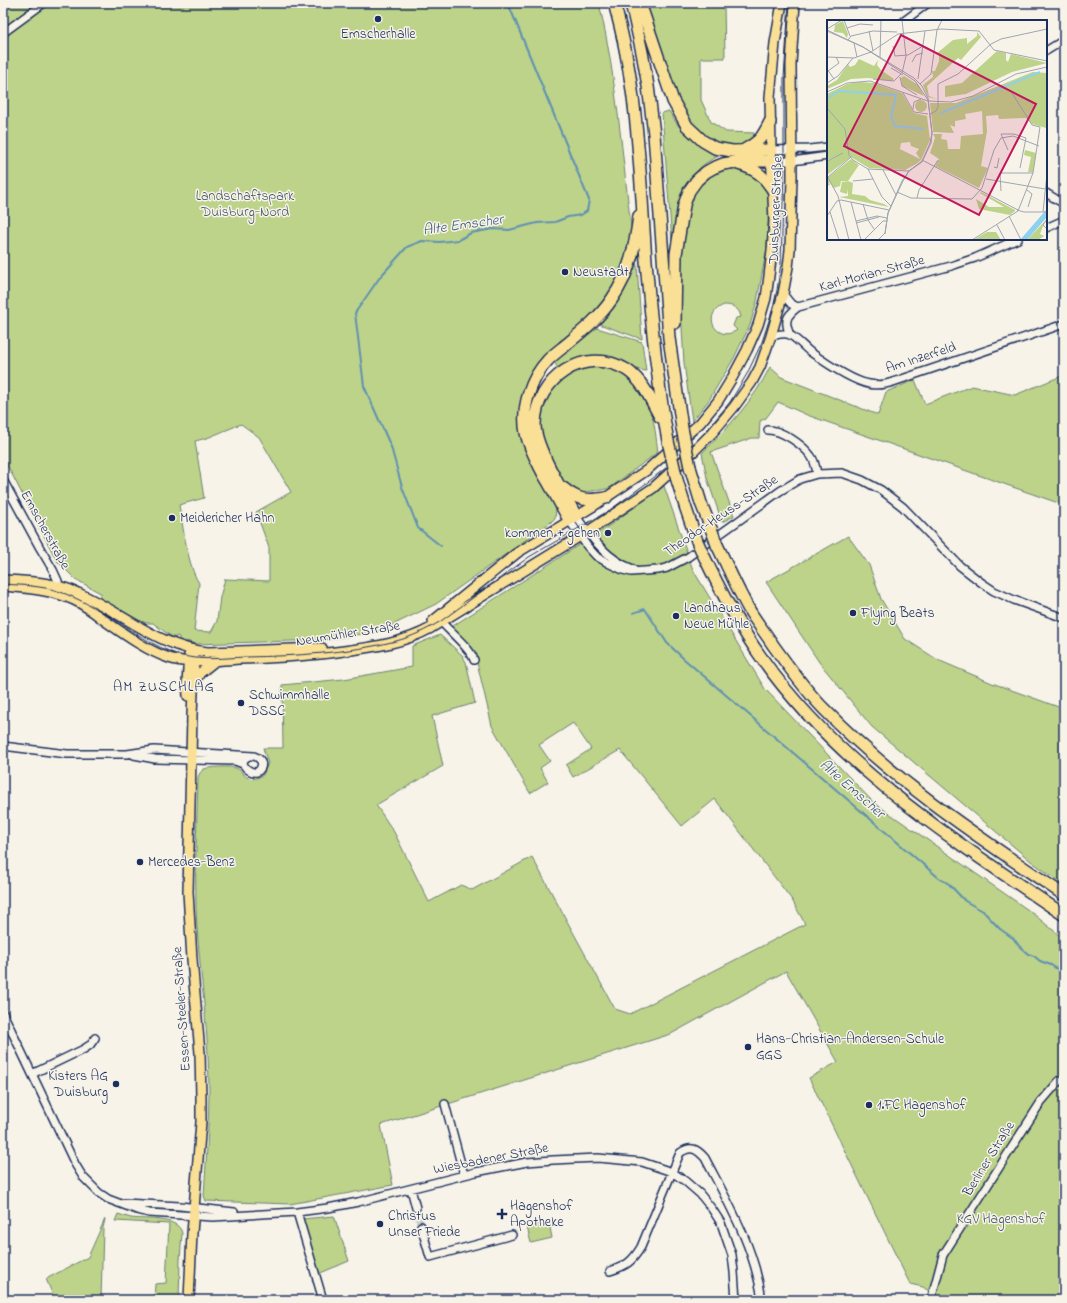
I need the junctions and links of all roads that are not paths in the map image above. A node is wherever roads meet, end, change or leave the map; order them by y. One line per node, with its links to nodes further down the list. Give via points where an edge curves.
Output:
1 (44, 3): 9 (street)
2 (614, 3): 20 (highway, via 623,40 636,121)
3 (631, 3): 32 (highway, via 643,58 653,126)
4 (640, 3): 15 (highway, via 673,101 687,126 715,148)
5 (782, 3): 12 (main road, Duisburger Straße, via 772,74)
6 (795, 3): 14 (main road, Duisburger Straße, via 791,64)
7 (928, 3): 8 (street)
8 (905, 20)
9 (3, 33)
10 (1064, 40): 11 (street)
11 (1047, 50)
12 (770, 122): 15 (highway, via 759,140); 16 (main road, Duisburger Straße)
13 (827, 147): 14 (street)
14 (792, 150): 16 (street); 18 (main road, Duisburger Straße)
15 (741, 151): 16 (highway)
16 (771, 156): 18 (street); 19 (highway); 21 (main road, Duisburger Straße)
17 (827, 156): 18 (street)
18 (792, 161): 27 (main road, Duisburger Straße, via 790,250)
19 (732, 163): 21 (highway, via 756,171); 32 (highway, via 713,168 697,180 689,191 684,205 676,254)
20 (642, 189): 35 (highway, via 655,354); 41 (highway, via 633,252 619,288 602,313 540,369 526,402 526,432 531,450)
21 (773, 190): 33 (main road, Duisburger Straße, via 772,252 766,298 747,350)
22 (1047, 194): 23 (street)
23 (1064, 204)
24 (1064, 220): 25 (street)
25 (1047, 228)
26 (1014, 240): 28 (street, Karl-Morian-Straße, via 951,266)
27 (783, 294): 28 (street, via 791,304); 31 (main road, Duisburger Straße)
28 (798, 307): 30 (street, via 787,319)
29 (1064, 324): 30 (street, Am Inzerfeld, via 886,384 868,384 852,378 815,355)
30 (790, 335): 31 (street)
31 (772, 336): 34 (main road, Duisburger Straße, via 752,382)
32 (672, 338): 58 (highway, bridge, via 682,428 701,503 717,545 751,613 784,661 824,708 899,778)
33 (718, 401): 40 (main road, Neumühler Straße, via 700,423 647,470)
34 (734, 407): 42 (main road, Neumühler Straße, via 693,452 653,488)
35 (665, 426): 39 (highway, via 647,392 627,370 597,362 570,367 547,386 536,412 538,443); 59 (highway, bridge, via 677,480 703,554 735,618 790,696 830,739 887,790 951,838)
36 (768, 430): 37 (street, via 778,432 804,448 814,462)
37 (817, 474): 42 (street, Theodor-Heuss-Straße, via 800,479 780,491 688,557 658,570 623,570 596,556); 46 (street, Theodor-Heuss-Straße, via 842,473 881,490 903,507 960,566 982,583 1014,600)
38 (3, 480): 45 (street, Emscherstraße, via 53,570)
39 (559, 485): 40 (highway, via 581,499 591,501); 41 (highway)
40 (606, 498): 41 (main road, Neumühler Straße)
41 (572, 518): 42 (street, Theodor-Heuss-Straße); 47 (main road, Neumühler Straße, via 517,553 468,592)
42 (583, 534): 47 (main road, Neumühler Straße)
43 (3, 580): 45 (main road, Neumühler Straße, via 43,583)
44 (3, 586): 45 (main road, Neumühler Straße)
45 (59, 590): 48 (main road, Neumühler Straße, via 77,592 162,639); 49 (main road, Neumühler Straße, via 144,646)
46 (1064, 618)
47 (440, 620): 48 (main road, Neumühler Straße, via 395,637 360,644 208,652); 50 (main road, Neumühler Straße, via 408,639 361,649 317,655); 51 (street, via 471,653)
48 (191, 650): 52 (main road, Essen-Steeler-Straße)
49 (170, 658): 52 (main road, Neumühler Straße); 53 (main road, via 177,663)
50 (215, 660): 52 (main road, Neumühler Straße); 53 (main road)
51 (474, 660)
52 (191, 661): 53 (main road, Essen-Steeler-Straße)
53 (190, 684): 55 (main road, Essen-Steeler-Straße)
54 (3, 746): 55 (street, via 67,754 127,754 154,750)
55 (191, 756): 56 (street); 57 (street); 69 (main road, Essen-Steeler-Straße, via 188,892 201,1071 201,1122)
56 (249, 756): 57 (street, via 244,759); 57 (street, via 259,758 261,769 250,772)
57 (243, 764)
58 (1064, 895)
59 (1064, 915)
60 (3, 1013): 62 (street)
61 (95, 1038): 62 (street, via 84,1049)
62 (32, 1074): 69 (street, Wiesbadener Straße, via 75,1164 83,1177 99,1193 118,1202)
63 (1060, 1081): 78 (street, Berliner Straße, via 1041,1102 943,1255)
64 (446, 1104): 66 (street)
65 (672, 1172): 66 (street, Wiesbadener Straße, via 642,1162 580,1158 527,1162); 73 (street, via 641,1247 628,1263); 76 (street, Wiesbadener Straße, via 700,1194 721,1223 732,1255); 77 (street, via 680,1153 689,1148 700,1151 705,1158 744,1235 758,1276)
66 (464, 1175): 67 (street, Wiesbadener Straße)
67 (410, 1189): 68 (street); 70 (street, Wiesbadener Straße, via 358,1202)
68 (416, 1208)
69 (193, 1212): 70 (street, Wiesbadener Straße); 74 (main road, Essen-Steeler-Straße)
70 (297, 1212): 75 (street)
71 (421, 1226): 72 (street, via 430,1258)
72 (512, 1235)
73 (610, 1271)
74 (189, 1300)
75 (323, 1300)
76 (736, 1300)
77 (762, 1300)
78 (931, 1300)

